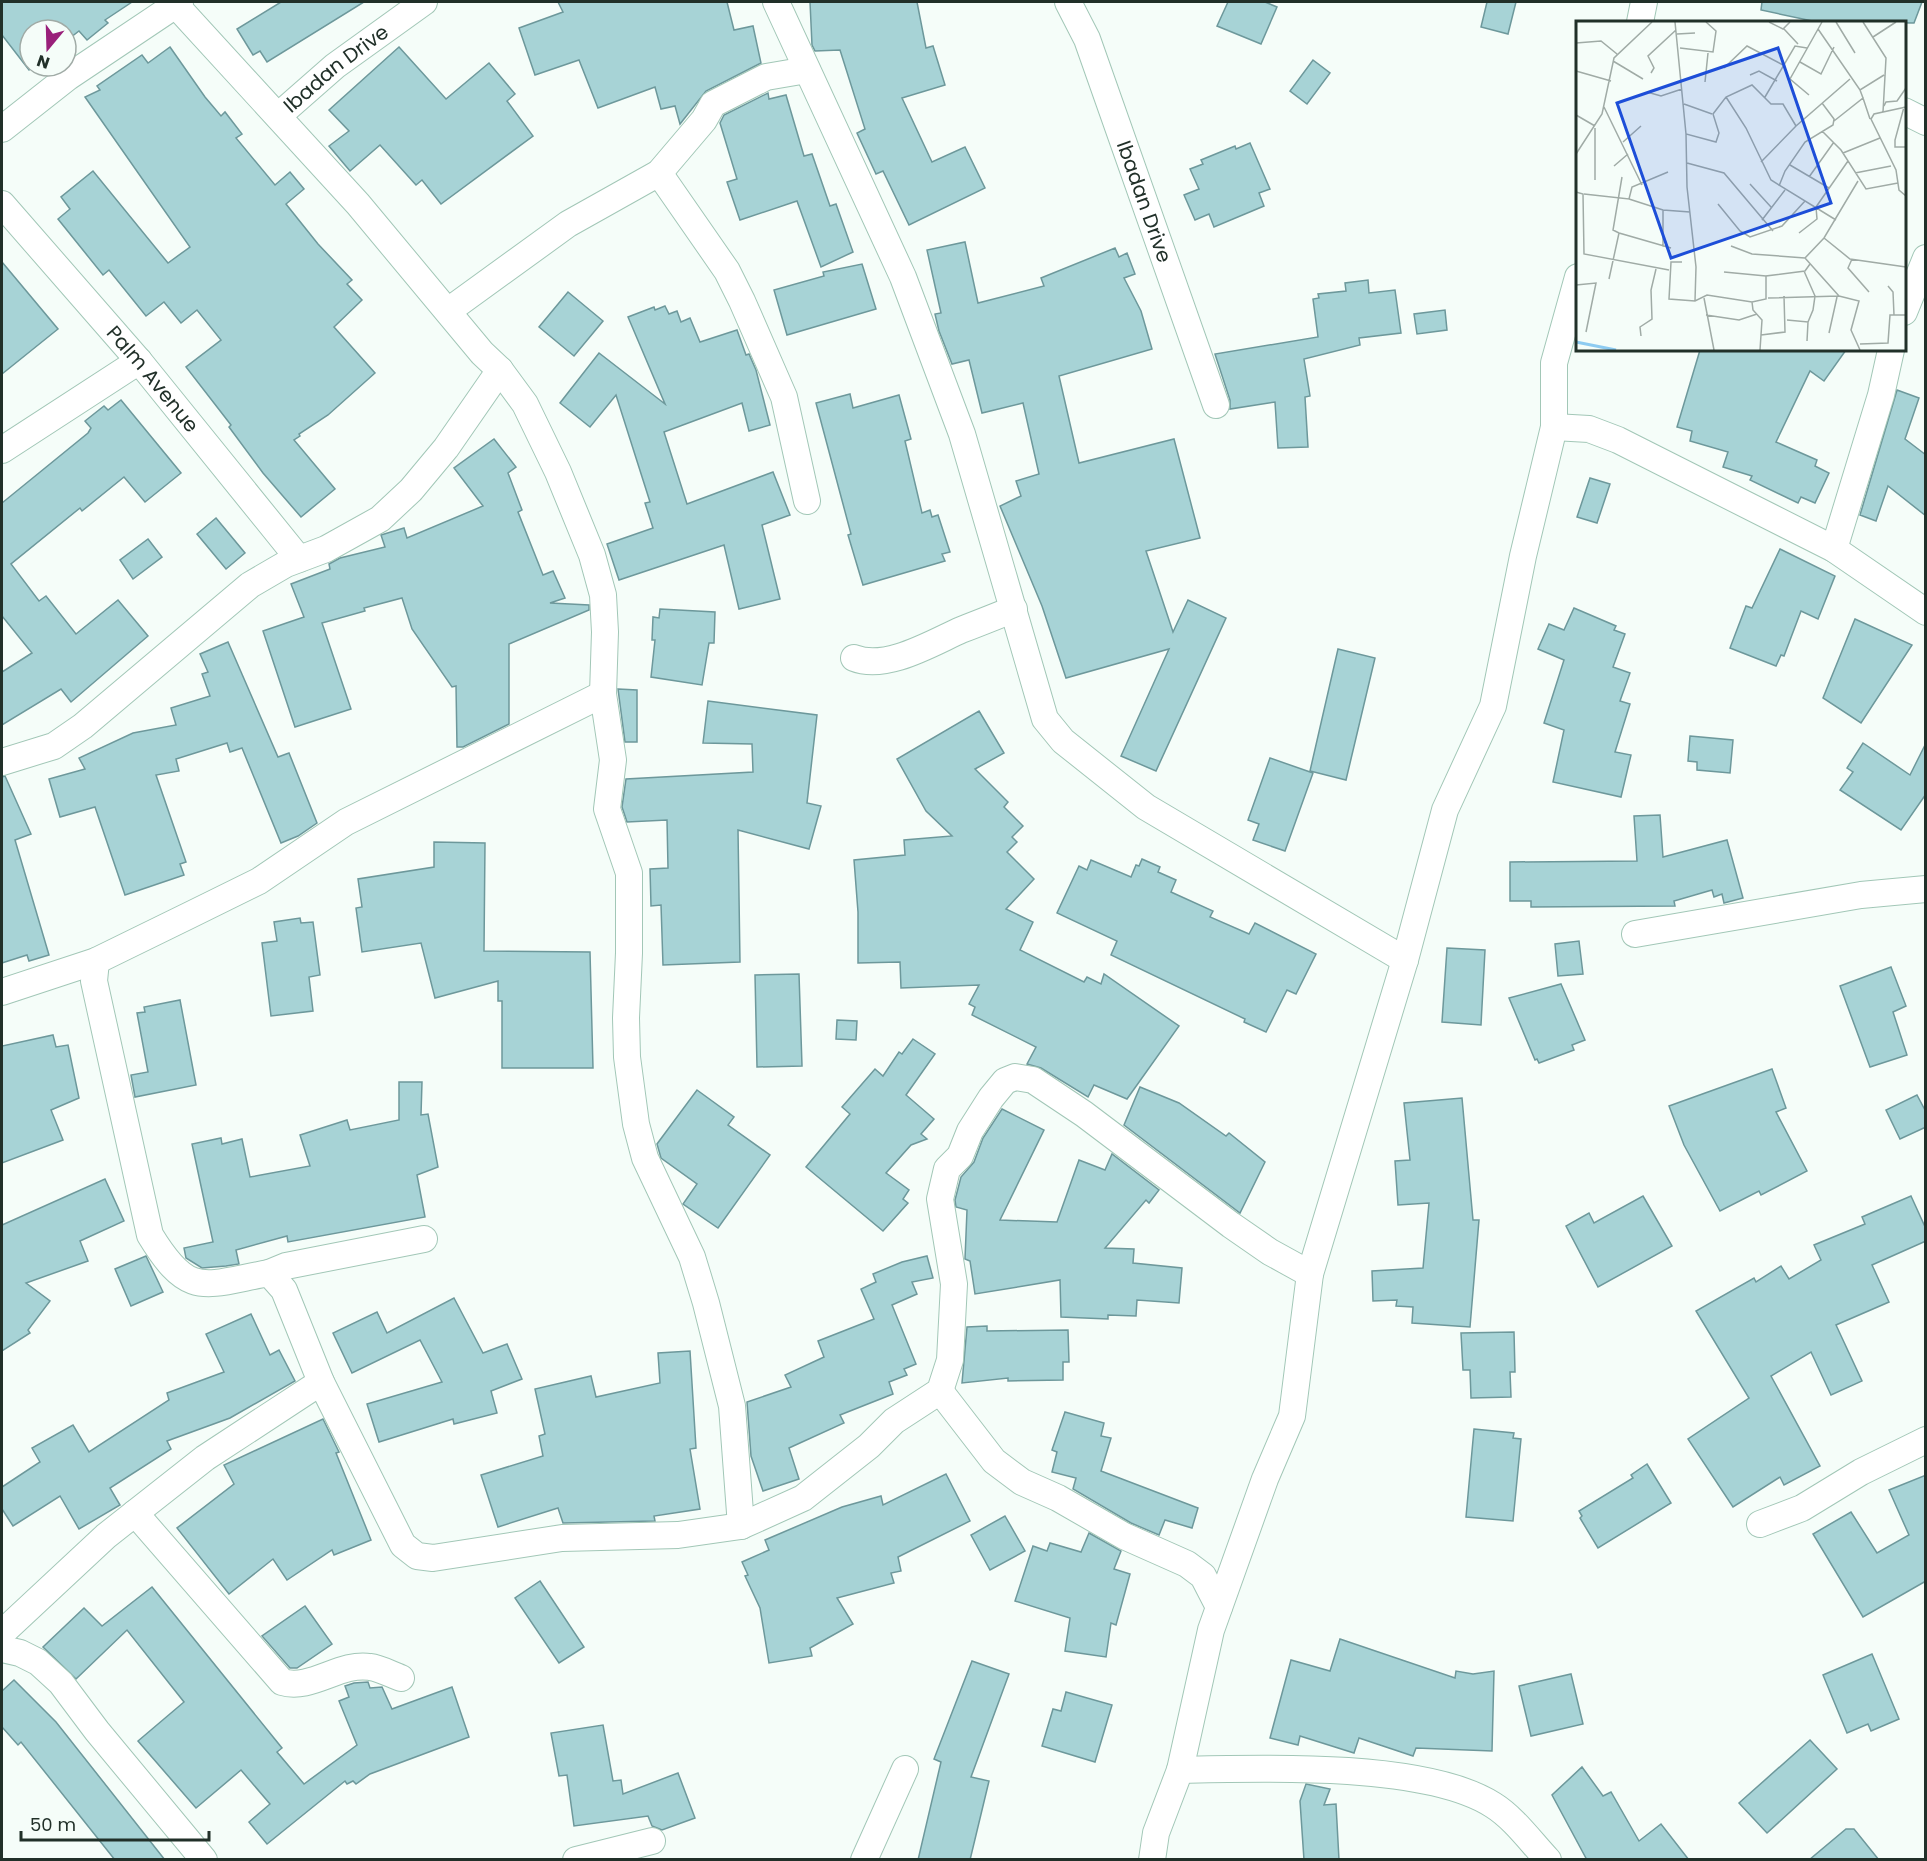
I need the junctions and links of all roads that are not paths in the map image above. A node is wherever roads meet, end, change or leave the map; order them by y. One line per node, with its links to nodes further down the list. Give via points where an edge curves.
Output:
1 (176, 2): 9 (street); 11 (street, via 68,77)
2 (424, 2): 9 (street, Ibadan Drive, via 335,66)
3 (776, 2): 7 (street)
4 (1068, 2): 21 (street, Ibadan Drive, via 1087,39)
5 (1644, 2): 6 (street)
6 (1640, 21)
7 (807, 70): 12 (street, via 766,77 713,104); 27 (street, via 903,277 962,434)
8 (1906, 112): 10 (street)
9 (278, 116): 17 (street)
10 (1926, 122)
11 (2, 129)
12 (659, 173): 17 (street, via 568,224); 24 (street, via 727,271 742,301 784,397)
13 (2, 204): 19 (street, Palm Avenue)
14 (1926, 258): 16 (street)
15 (1576, 284): 22 (street, via 1554,363)
16 (1906, 309)
17 (448, 311): 20 (street)
18 (1891, 351): 25 (street)
19 (139, 361): 23 (street); 26 (street, Palm Avenue)
20 (500, 370): 26 (street, via 446,448 411,490 380,519); 30 (street, via 525,404 592,555 603,604)
21 (1216, 405)
22 (1554, 427): 25 (street, via 1589,429 1618,440); 34 (street, via 1493,706 1445,810)
23 (2, 450)
24 (807, 501)
25 (1834, 549): 28 (street)
26 (299, 559): 31 (street, via 250,585 54,746)
27 (1014, 609): 29 (street, via 891,659); 34 (street, via 1045,719 1064,741 1146,807)
28 (1926, 612)
29 (854, 658)
30 (603, 694): 35 (street, via 346,822 259,881); 45 (street, via 613,760 607,809 629,873 627,1058 636,1124 645,1158 692,1257 706,1303 732,1406)
31 (2, 762)
32 (1926, 890): 33 (street, via 1861,895)
33 (1635, 934)
34 (1405, 960): 39 (street)
35 (96, 961): 36 (street); 38 (street, via 94,981 150,1235 169,1266 186,1280 215,1284)
36 (2, 992)
37 (424, 1239): 38 (street)
38 (269, 1272): 40 (street, via 284,1290)
39 (1310, 1274): 41 (street, via 1251,1239 1084,1114 1033,1080 1016,1077 1005,1081 991,1098 960,1156 947,1169 940,1199 954,1284 950,1360); 46 (street, via 1292,1416)
40 (321, 1382): 43 (street, via 205,1458); 45 (street, via 403,1545 417,1556 433,1558 562,1538 678,1535)
41 (940, 1391): 45 (street, via 894,1421 803,1498); 46 (street, via 994,1461 1022,1482 1187,1564 1203,1576)
42 (1926, 1440): 44 (street, via 1802,1508)
43 (135, 1513): 47 (street); 49 (street, via 282,1682 291,1685 369,1666)
44 (1760, 1524)
45 (741, 1526)
46 (1219, 1607): 51 (street)
47 (2, 1633)
48 (2, 1649): 53 (street, via 38,1662 62,1683)
49 (401, 1678)
50 (905, 1769): 55 (street)
51 (1180, 1770): 56 (street, via 1156,1833); 57 (street, via 1340,1771 1430,1782 1495,1806)
52 (652, 1841): 54 (street)
53 (204, 1860)
54 (576, 1860)
55 (864, 1860)
56 (1152, 1860)
57 (1548, 1860)

